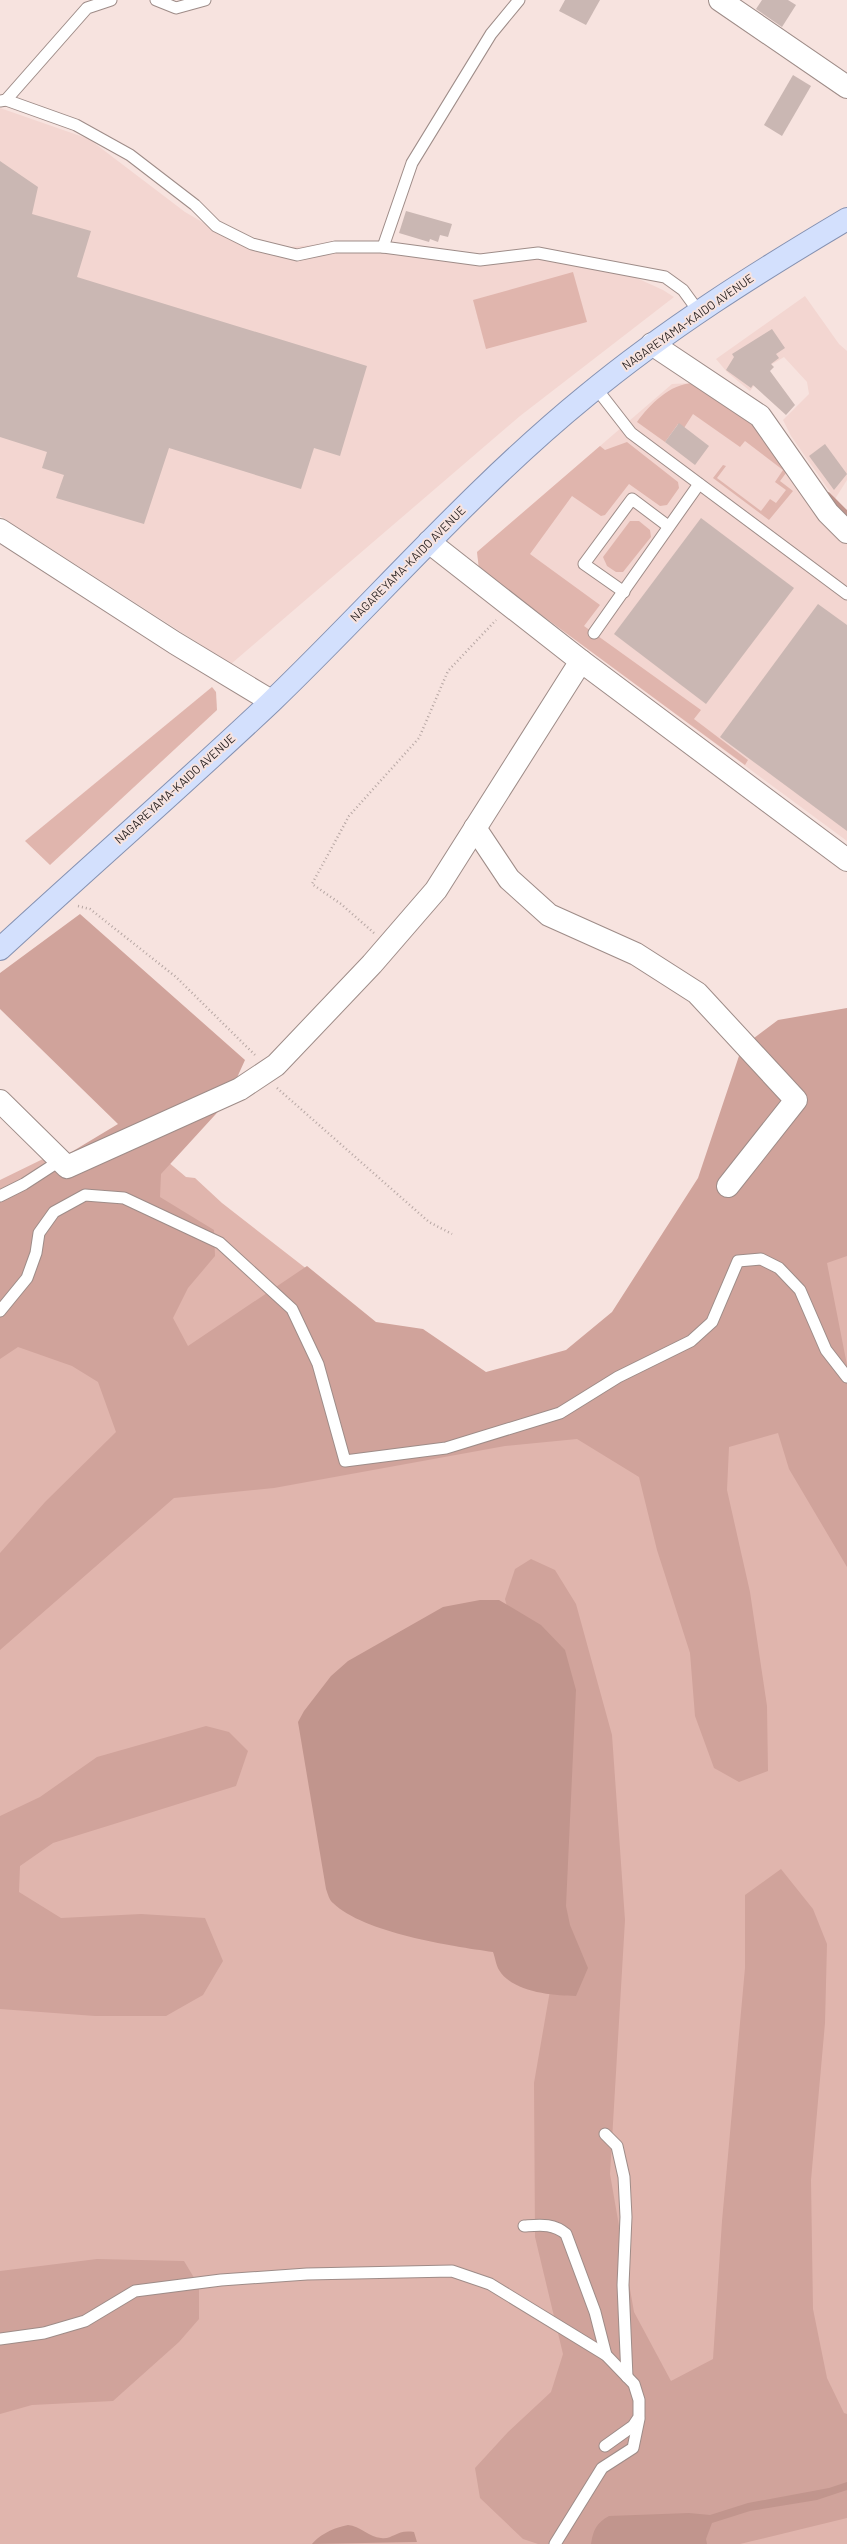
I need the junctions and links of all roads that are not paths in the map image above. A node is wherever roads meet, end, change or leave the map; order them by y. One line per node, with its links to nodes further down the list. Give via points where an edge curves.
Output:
1 (111, 0): 7 (lane, via 87,8)
2 (156, 0): 3 (lane, via 176,8)
3 (205, 0)
4 (519, 0): 9 (lane, via 491,34 412,163)
5 (720, 0): 6 (street)
6 (847, 88)
7 (3, 101): 9 (lane, via 76,125 130,155 195,205 216,226 252,244 297,255 335,247)
8 (847, 219): 10 (main road, NAGAREYAMA-KAIDO AVENUE)
9 (383, 247): 10 (lane, via 480,260 538,253 665,277 683,290)
10 (699, 312): 11 (main road, NAGAREYAMA-KAIDO AVENUE)
11 (652, 344): 12 (main road, NAGAREYAMA-KAIDO AVENUE); 16 (street, via 760,416 828,513)
12 (596, 388): 13 (lane, via 631,433); 17 (main road, NAGAREYAMA-KAIDO AVENUE, via 525,449)
13 (699, 484): 14 (lane); 19 (lane)
14 (668, 526): 18 (lane); 18 (lane, via 632,499 584,564)
15 (0, 530): 22 (street, via 175,643)
16 (847, 532)
17 (429, 542): 21 (street); 22 (main road, NAGAREYAMA-KAIDO AVENUE)
18 (624, 592): 20 (lane)
19 (847, 594)
20 (594, 633)
21 (581, 661): 23 (street); 24 (street)
22 (271, 701): 25 (main road, NAGAREYAMA-KAIDO AVENUE)
23 (475, 828): 27 (street, via 436,890 388,946 265,1072 240,1089 67,1167); 28 (street, via 509,879 549,914 636,954 697,993 796,1100)
24 (847, 860)
25 (0, 949)
26 (0, 1101): 27 (street)
27 (61, 1160): 29 (lane)
28 (728, 1186)
29 (0, 1196)
30 (0, 1311): 31 (lane, via 28,1278 39,1232 54,1212 85,1195 124,1198 220,1243 292,1309 318,1364 345,1461 446,1448 560,1413 618,1377 691,1341 712,1322 738,1261 761,1259 778,1268 800,1290 826,1350)
31 (847, 1377)
32 (605, 2134): 36 (lane, via 617,2146 624,2177 626,2217 623,2285)
33 (524, 2226): 35 (lane, via 548,2225 558,2227 566,2234 595,2312)
34 (0, 2339): 35 (lane, via 44,2333 85,2321 135,2291 221,2280 308,2274 452,2271 490,2284)
35 (606, 2355): 36 (lane)
36 (627, 2377): 37 (lane, via 634,2384 639,2400)
37 (639, 2417): 38 (lane, via 634,2426); 39 (lane, via 633,2448 602,2468)
38 (605, 2446)
39 (555, 2544)

